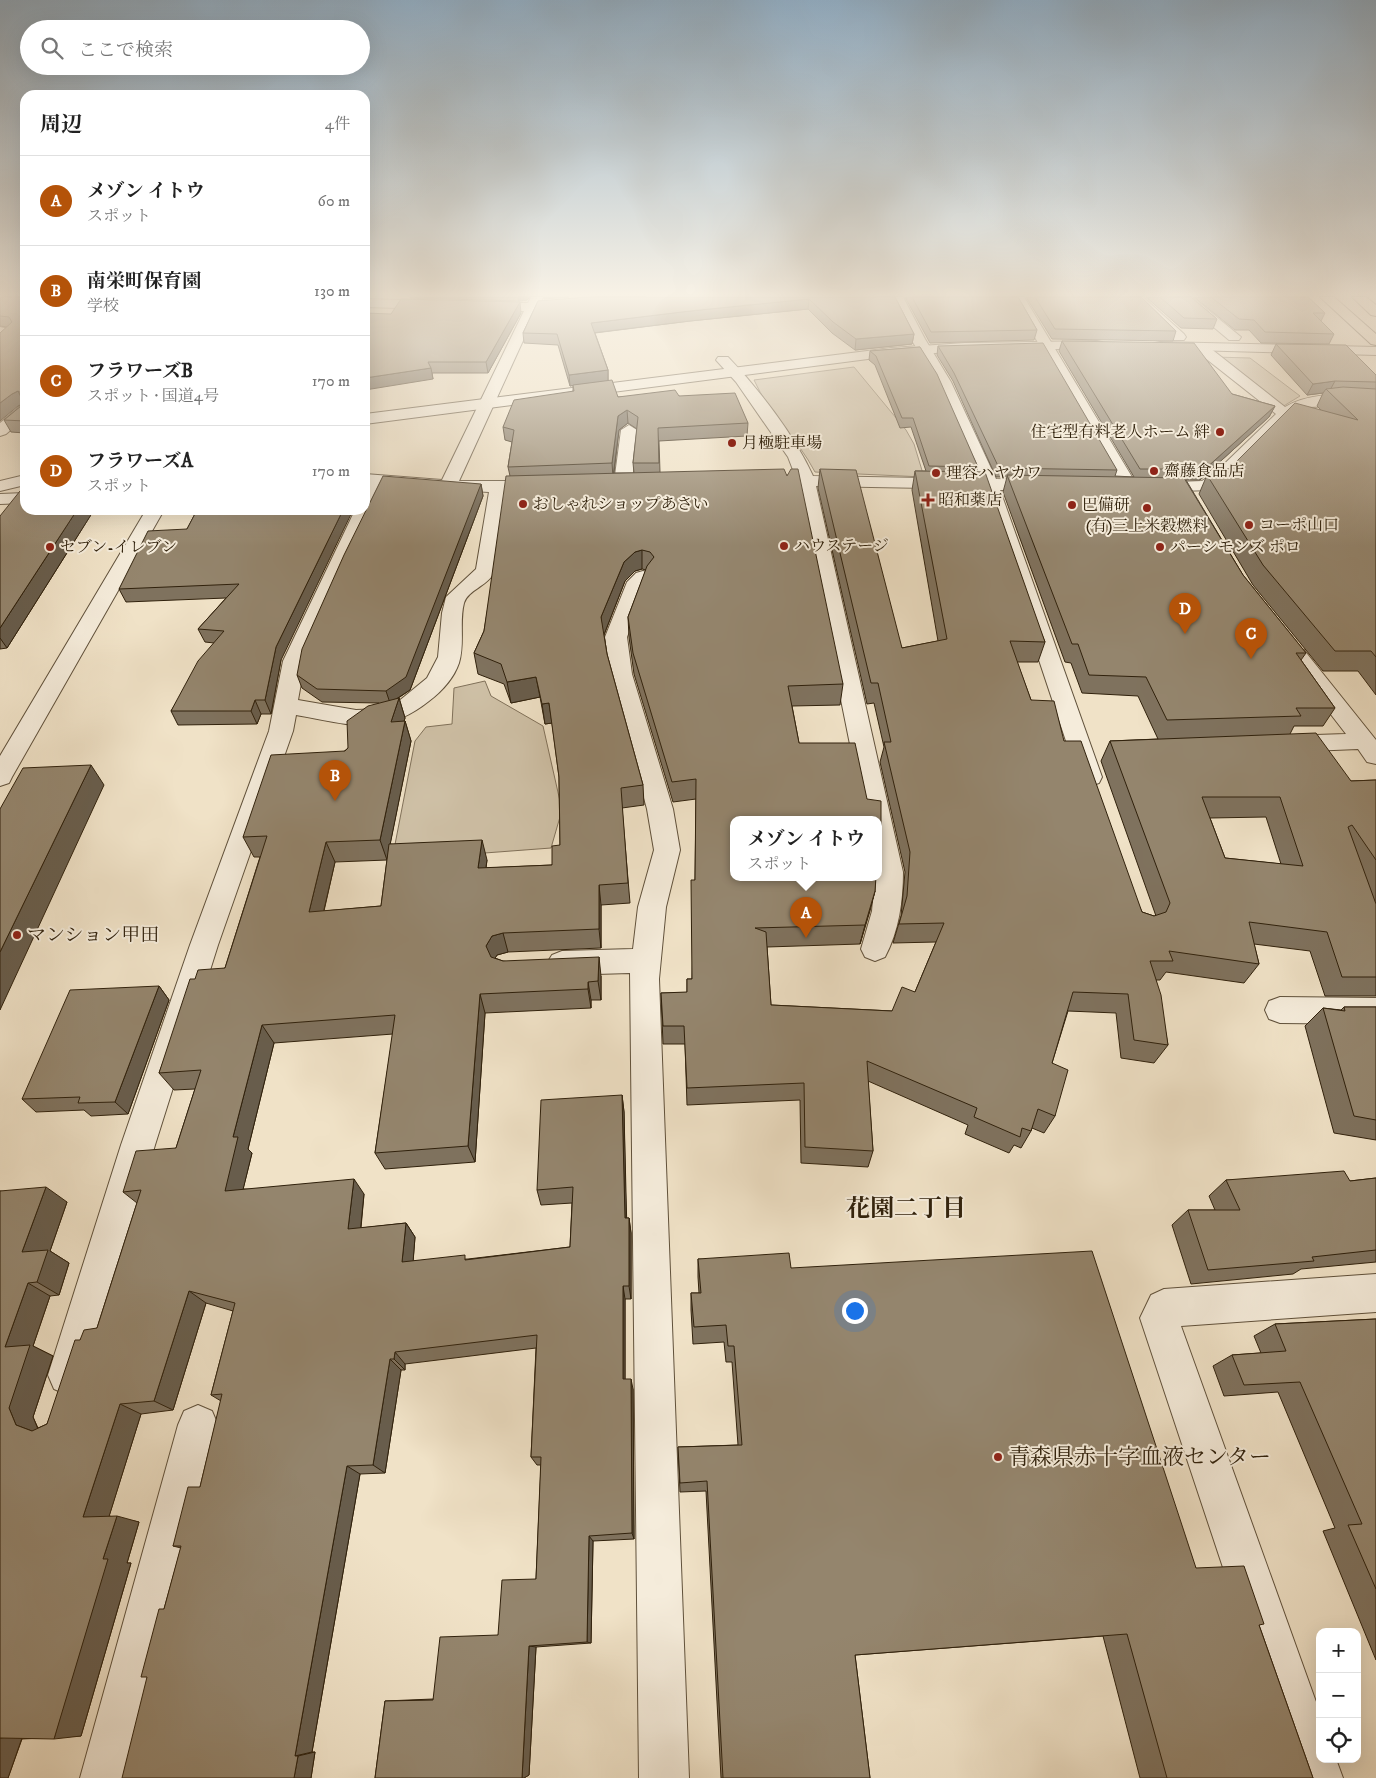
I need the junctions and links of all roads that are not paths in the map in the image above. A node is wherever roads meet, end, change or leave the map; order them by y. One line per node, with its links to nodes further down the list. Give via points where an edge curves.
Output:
1 (497, 380): 7 (street)
2 (620, 380): 7 (street)
3 (741, 380): 21 (street, via 796,457)
4 (943, 380): 25 (street)
5 (1066, 380): 32 (street)
6 (1241, 380): 13 (street)
7 (489, 397): 9 (street); 14 (street); 27 (street)
8 (1376, 400): 13 (street, via 1309,401)
9 (370, 406)
10 (20, 411): 11 (street)
11 (0, 412)
12 (20, 413): 15 (street)
13 (1286, 413): 32 (street, via 1214,481 1189,496)
14 (370, 418)
15 (0, 430)
16 (629, 430): 24 (street)
17 (20, 468): 18 (street)
18 (0, 472)
19 (372, 479): 27 (street)
20 (749, 480): 21 (street)
21 (806, 480): 25 (street); 44 (street)
22 (20, 481): 29 (street)
23 (641, 482): 24 (street)
24 (623, 483): 26 (street)
25 (989, 483): 28 (street); 43 (street, via 1091,752)
26 (605, 484)
27 (448, 485): 33 (street)
28 (1055, 485)
29 (0, 486)
30 (557, 486): 33 (street)
31 (1111, 487): 32 (street)
32 (1129, 487)
33 (499, 488): 38 (street, via 488,564 482,576 456,597 451,650 447,665 432,687 406,708 382,717)
34 (152, 515): 41 (street)
35 (357, 515): 38 (street, via 298,653)
36 (643, 577): 47 (street, via 637,582 616,637 621,674 660,809 667,850 652,907)
37 (1284, 641): 40 (street)
38 (287, 706): 52 (street, via 138,1145)
39 (1266, 745): 40 (street)
40 (1370, 748)
41 (7, 752): 42 (street)
42 (0, 777)
43 (1097, 797)
44 (877, 816)
45 (882, 839): 46 (street, via 890,895 886,920)
46 (875, 949)
47 (646, 960): 48 (street); 55 (street, via 644,1051)
48 (538, 964)
49 (1280, 1010): 50 (street)
50 (1376, 1011)
51 (1376, 1293): 56 (street, via 1164,1308 1159,1318)
52 (60, 1400)
53 (198, 1425): 54 (street)
54 (105, 1778)
55 (664, 1778)
56 (1318, 1778)

